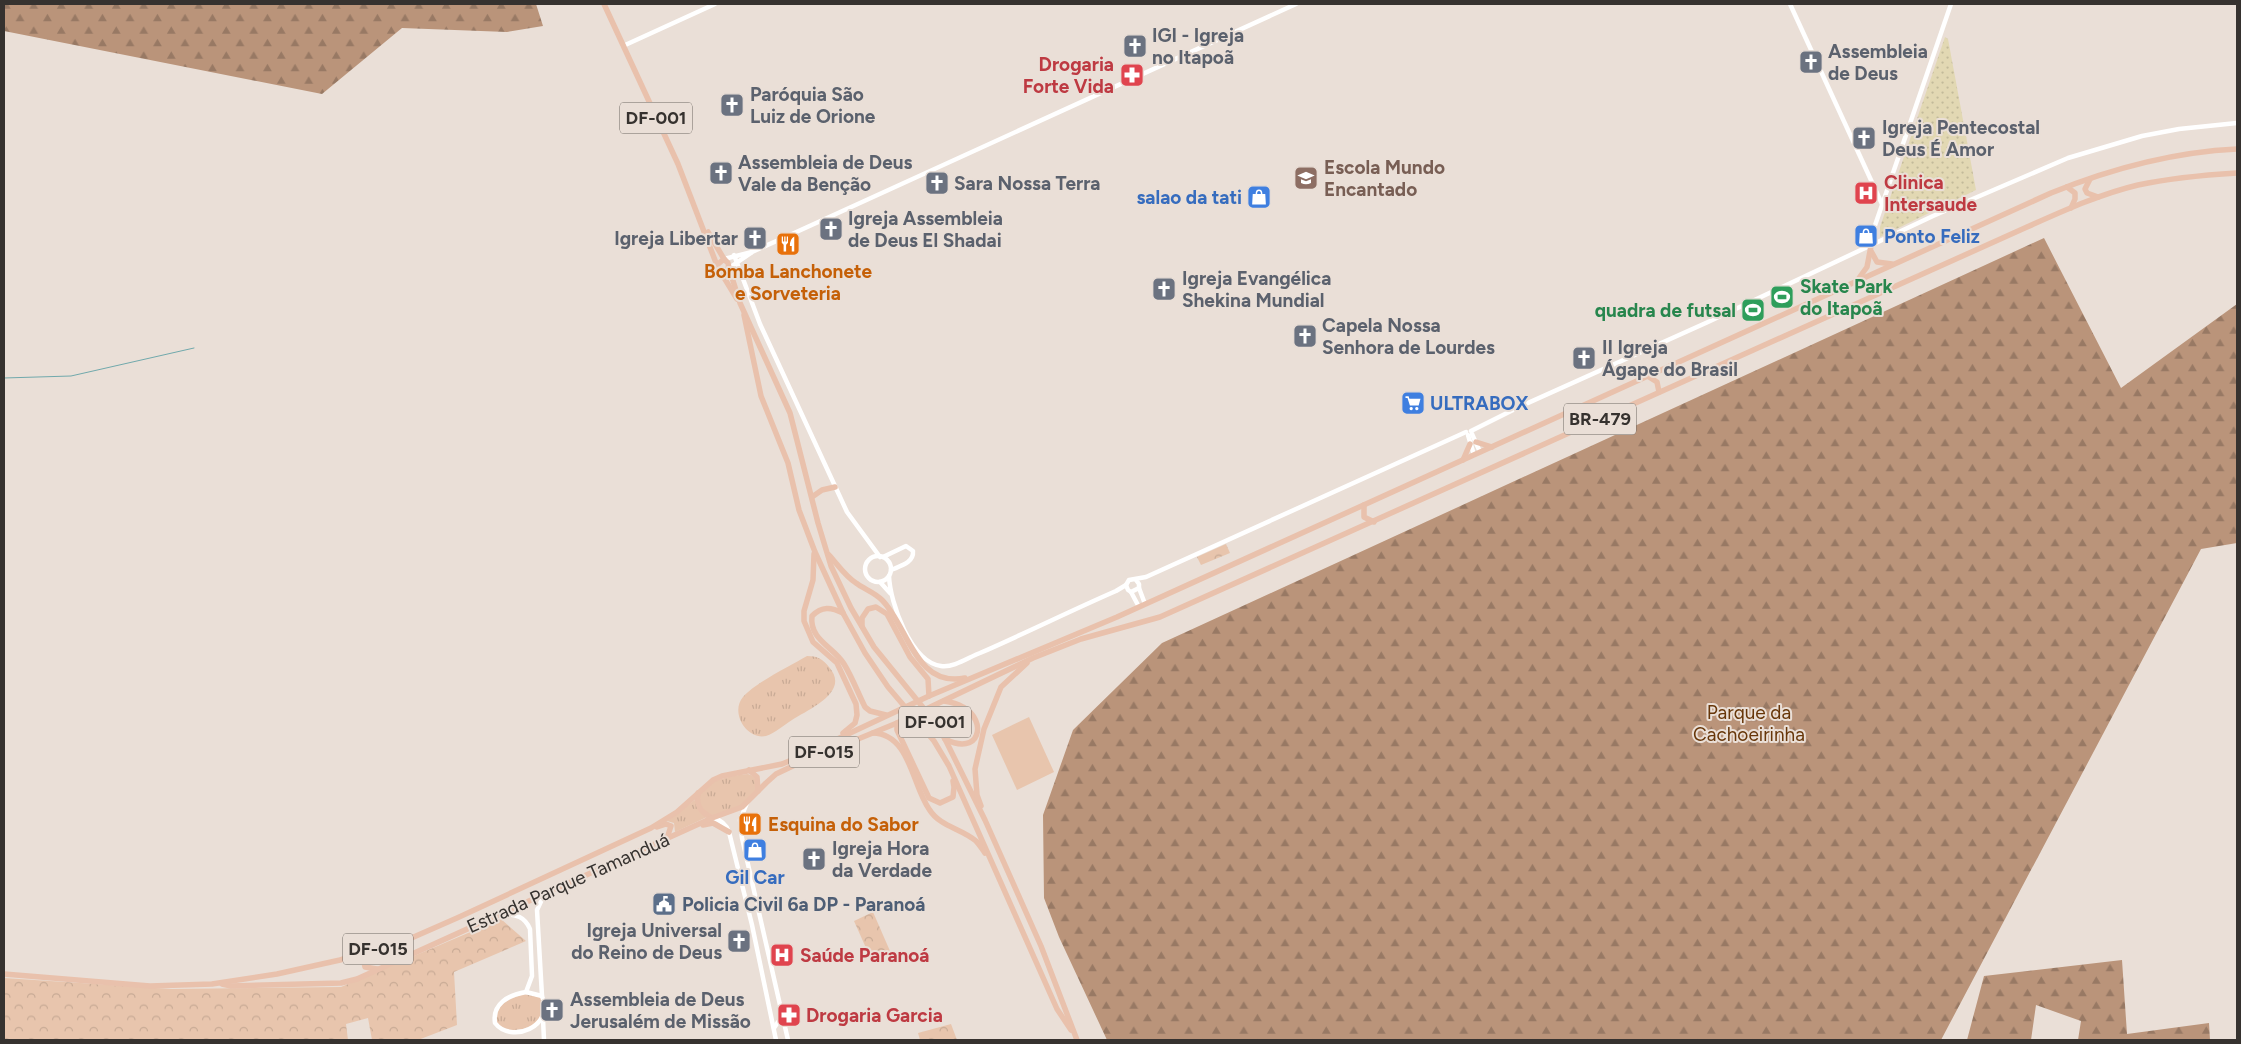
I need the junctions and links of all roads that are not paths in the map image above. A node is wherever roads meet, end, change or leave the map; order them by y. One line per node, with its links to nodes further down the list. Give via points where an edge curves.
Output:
1 (604, 4): 6 (main road, DF-001)
2 (715, 4): 6 (street)
3 (1296, 4): 17 (street)
4 (1790, 4): 13 (street)
5 (1951, 4): 13 (street)
6 (622, 46): 15 (main road, DF-001)
7 (2237, 123): 16 (street, via 2142,136 2068,158 1933,216)
8 (2237, 149): 10 (main road, BR-479, via 2153,160)
9 (2237, 173): 12 (main road, BR-479, via 2138,185)
10 (2090, 178): 11 (main road, BR-479); 12 (main road, via 2087,193)
11 (2067, 187): 14 (main road, via 2075,193); 21 (main road, BR-479)
12 (2099, 198): 14 (main road, BR-479)
13 (1882, 204): 16 (street, via 1871,237)
14 (2071, 208): 28 (main road, BR-479)
15 (700, 217): 19 (main road, DF-001); 22 (main road, DF-001)
16 (1871, 248): 21 (main road, via 1877,262); 24 (main road, via 1866,270); 29 (street, via 1486,422)
17 (752, 252): 18 (street); 20 (street)
18 (734, 256): 19 (street); 20 (street)
19 (724, 259): 22 (main road); 23 (main road, DF-001)
20 (738, 263): 23 (street); 34 (street, via 760,324)
21 (1894, 264): 24 (main road, BR-479)
22 (718, 268): 23 (main road); 25 (main road, DF-001)
23 (729, 268): 25 (main road, DF-001)
24 (1856, 281): 27 (main road, BR-479)
25 (740, 303): 26 (main road, DF-001)
26 (744, 310): 35 (main road, DF-001, via 790,413); 39 (main road, via 761,396 786,458)
27 (1649, 377): 28 (main road, via 1657,382); 31 (main road, BR-479)
28 (1659, 392): 37 (main road, BR-479)
29 (1469, 433): 30 (street); 46 (street, via 1448,439)
30 (1473, 443): 31 (main road); 32 (street); 33 (main road)
31 (1492, 447): 32 (main road, BR-479)
32 (1477, 453): 33 (main road, BR-479)
33 (1464, 460): 36 (main road, BR-479)
34 (835, 487): 35 (main road); 38 (street, via 853,522)
35 (812, 497): 40 (main road, DF-001)
36 (1364, 505): 37 (main road, via 1364,517); 49 (main road, BR-479)
37 (1374, 522): 52 (main road, BR-479, via 1160,617 1081,639)
38 (872, 545): 41 (street); 42 (street)
39 (814, 552): 50 (main road); 60 (main road, via 813,580 804,621 813,642 837,662 857,710 855,723)
40 (827, 552): 51 (main road, DF-001); 53 (main road, via 847,577 883,600 926,667 944,678 957,680)
41 (882, 557): 42 (street); 43 (street, via 890,564); 43 (street, via 906,546 913,551 910,561)
42 (872, 558): 45 (street, via 866,570 870,579)
43 (891, 570): 44 (street)
44 (889, 576): 45 (street); 48 (street)
45 (880, 582): 48 (street)
46 (1138, 584): 47 (street); 47 (street, via 1129,580); 49 (street)
47 (1128, 589): 48 (street, via 943,667 918,653); 49 (street)
48 (890, 593)
49 (1142, 606): 53 (main road, BR-479)
50 (843, 613): 56 (main road, via 827,607 817,611 812,616 813,630 841,659 865,707); 61 (main road, DF-001, via 865,654 934,741)
51 (862, 627): 54 (main road, via 862,618 868,609 876,607 887,614 910,657 928,679); 59 (main road, DF-001, via 884,661)
52 (1033, 658): 55 (main road, BR-479); 67 (main road, via 1001,687 984,729 975,780)
53 (980, 676): 54 (main road, Estrada Parque Tamanduá / BR-479)
54 (927, 697): 56 (main road, Estrada Parque Tamanduá)
55 (944, 701): 57 (main road, Estrada Parque Tamanduá / BR-479); 59 (main road, via 968,710 976,721 978,732 966,745 955,745)
56 (888, 715): 60 (main road, Estrada Parque Tamanduá / DF-015)
57 (898, 722): 58 (main road, Estrada Parque Tamanduá / DF-015); 61 (main road, via 897,730 929,798 934,802 946,802 953,797)
58 (870, 733): 63 (main road, Estrada Parque Tamanduá / DF-015, via 776,774); 71 (main road, via 882,733 897,743 928,808 939,820 976,841)
59 (945, 739): 67 (main road, DF-001)
60 (826, 744): 62 (main road, Estrada Parque Tamanduá / DF-015, via 782,764)
61 (949, 766): 71 (main road, DF-001)
62 (748, 770): 63 (main road, via 757,777); 64 (main road, Estrada Parque Tamanduá / DF-015, via 722,776)
63 (758, 791): 65 (main road, Estrada Parque Tamanduá / DF-015)
64 (698, 793): 66 (main road, via 700,810); 68 (main road, Estrada Parque Tamanduá / DF-015, via 677,812)
65 (748, 803): 66 (main road, Estrada Parque Tamanduá / DF-015); 72 (street, via 740,820)
66 (712, 818): 69 (street, via 727,826); 70 (main road, Estrada Parque Tamanduá / DF-015)
67 (985, 820): 89 (main road, DF-001, via 1041,946)
68 (651, 828): 70 (main road, via 669,825); 76 (main road, Estrada Parque Tamanduá / DF-015, via 457,918)
69 (729, 832): 70 (main road, via 717,824 705,824); 73 (street)
70 (668, 838): 74 (main road, Estrada Parque Tamanduá / DF-015)
71 (991, 860): 89 (main road, DF-001, via 1057,1009)
72 (749, 868): 73 (street, via 744,865); 82 (street)
73 (739, 870): 83 (street)
74 (546, 893): 75 (main road, Estrada Parque Tamanduá / DF-015); 81 (street, via 537,910)
75 (500, 914): 77 (main road, Estrada Parque Tamanduá / DF-015); 80 (street, via 520,916 528,923 532,976)
76 (371, 952): 77 (main road, via 365,957 365,967); 79 (main road, Estrada Parque Tamanduá / DF-015, via 314,967)
77 (378, 969): 79 (main road, Estrada Parque Tamanduá / DF-015, via 341,982 231,986)
78 (4, 974): 79 (main road, Estrada Parque Tamanduá / DF-015, via 150,986)
79 (220, 983)
80 (526, 992): 81 (street); 87 (street, via 507,998 496,1010 495,1023)
81 (542, 996): 84 (street)
82 (781, 1008): 83 (street, via 776,1014); 85 (street)
83 (770, 1010): 86 (street)
84 (543, 1019): 87 (street, via 528,1030); 91 (street)
85 (784, 1025): 86 (street, via 778,1022); 88 (street)
86 (774, 1028): 92 (street)
87 (509, 1033): 90 (street)
88 (788, 1038)
89 (1077, 1039)
90 (510, 1040)
91 (544, 1040)
92 (776, 1040)

